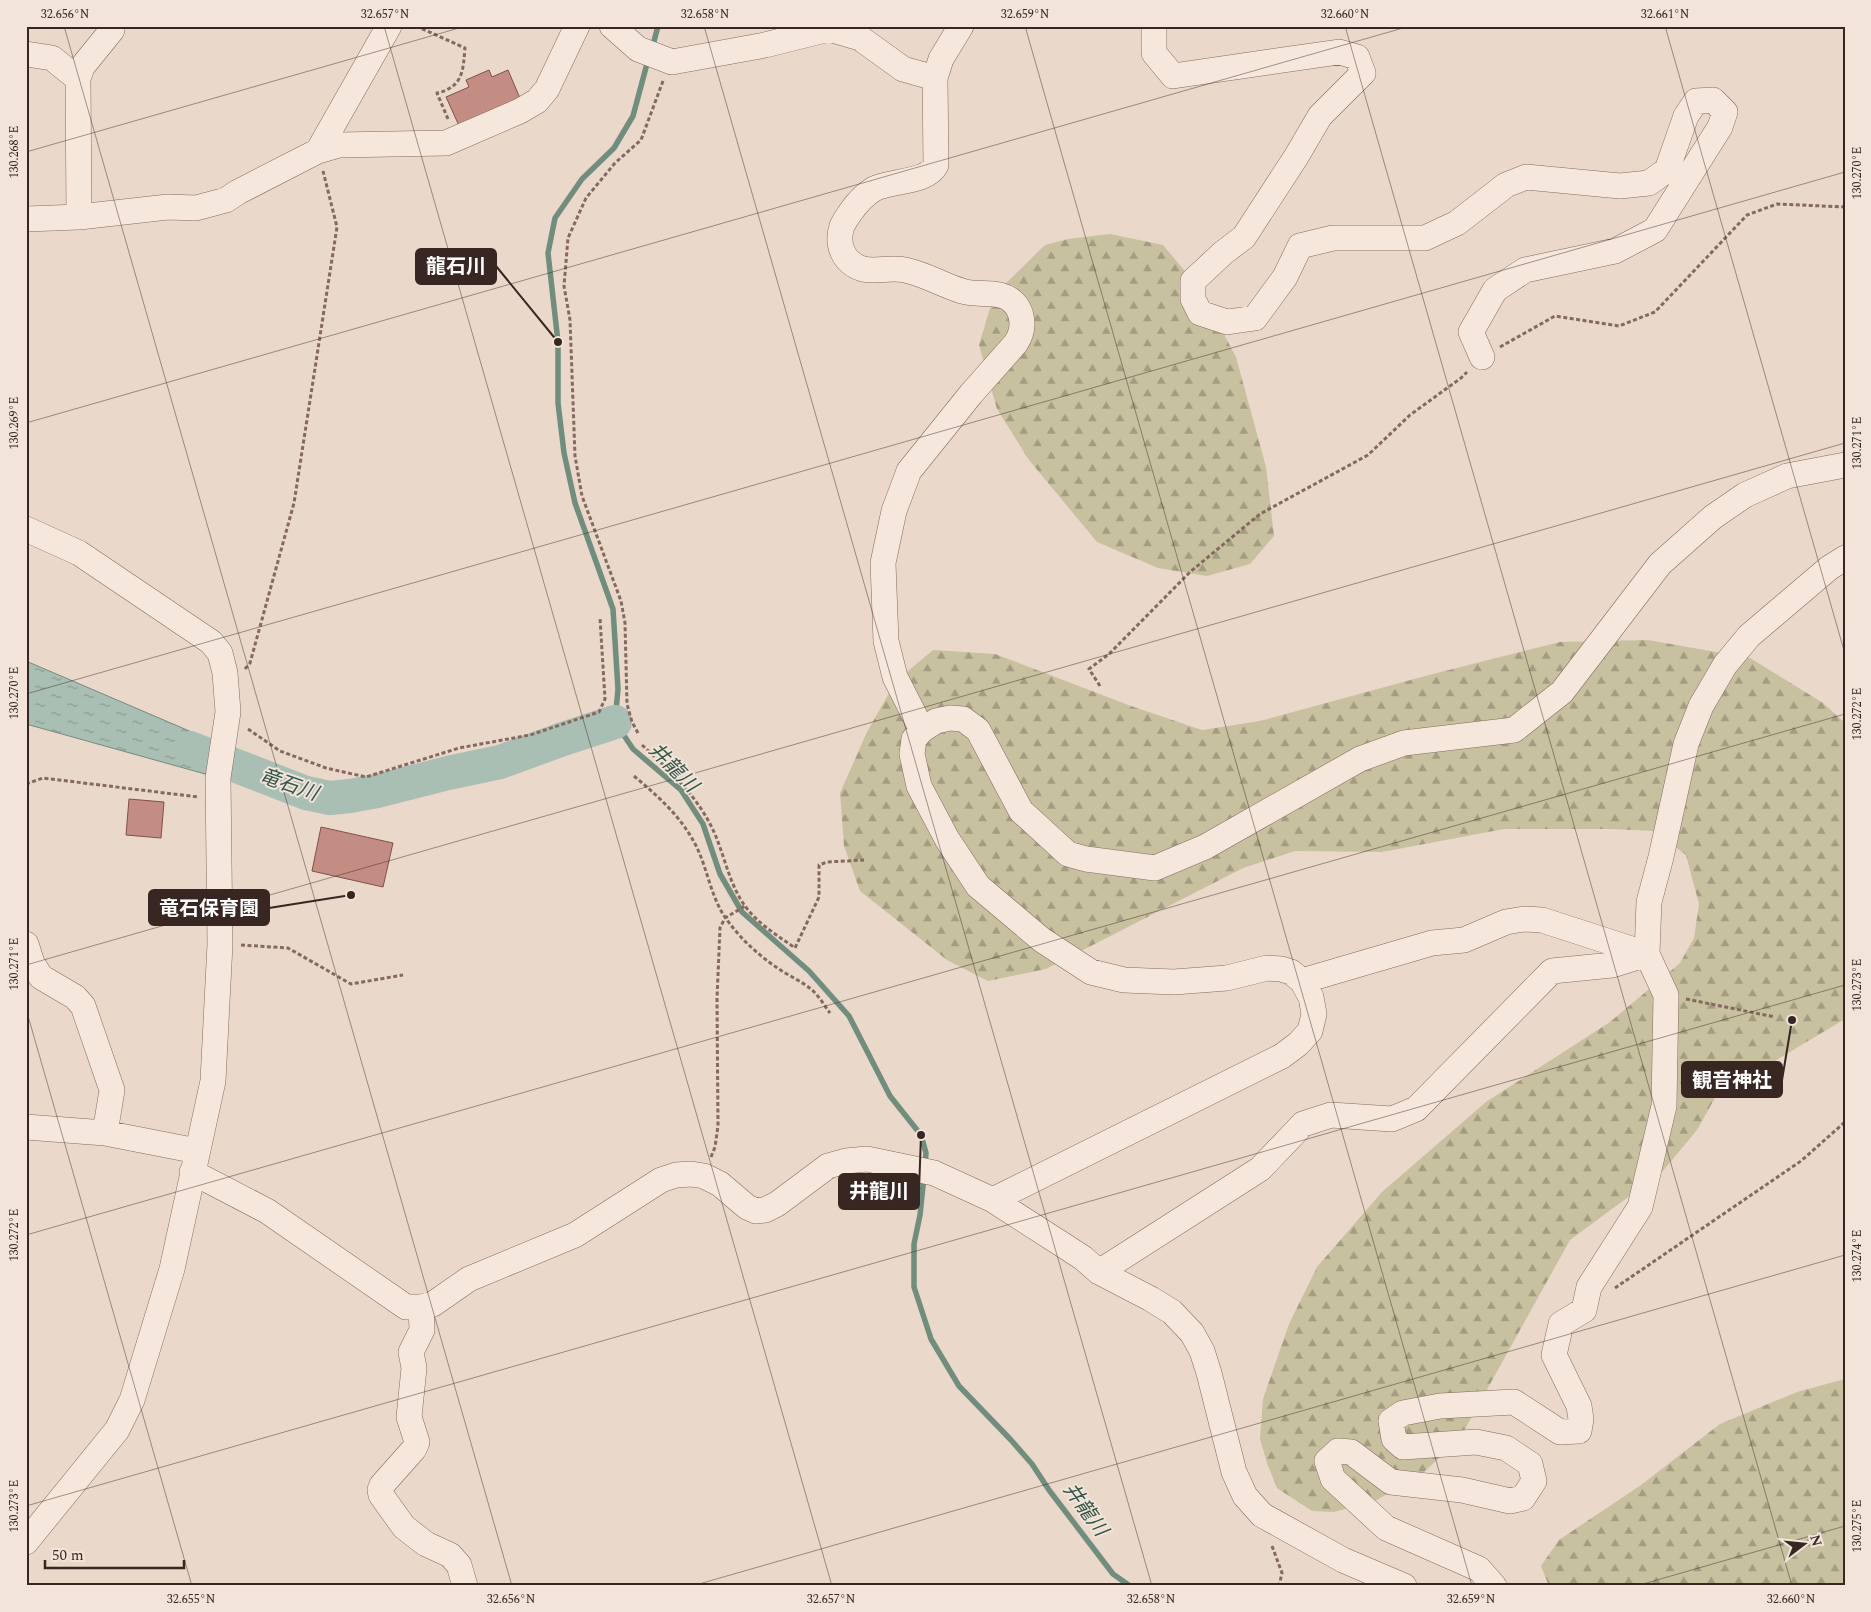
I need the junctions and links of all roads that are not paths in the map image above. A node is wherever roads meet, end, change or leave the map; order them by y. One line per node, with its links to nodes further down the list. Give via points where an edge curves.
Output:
1 (112, 26): 9 (street, via 82,67)
2 (389, 26): 10 (street)
3 (577, 26): 10 (street, via 547,89 537,101 520,111 446,143 339,145)
4 (612, 26): 8 (street, via 638,49 658,57 765,45 829,29 860,38 904,70)
5 (961, 26): 8 (street, via 941,59)
6 (1154, 26): 13 (street, via 1154,53 1173,76 1339,52 1357,57 1363,73 1320,116 1244,236 1193,281 1193,298 1200,313 1226,322 1255,318 1285,277 1300,246 1333,238 1425,238 1457,222 1506,185 1526,177 1620,186 1649,183 1667,170 1686,116 1696,101 1713,100 1725,112 1720,127 1656,230 1615,251 1525,270 1495,290 1471,332)
7 (26, 54): 9 (street, via 52,58)
8 (934, 78): 17 (street, via 936,165 925,176 874,190 856,203 843,225 839,239 842,250 851,263 863,269 917,272 967,293 1008,298 1016,305 1023,325 1016,344 908,471 894,511 883,563 886,642 895,677)
9 (78, 79): 11 (street)
10 (318, 151): 11 (street, via 226,200 196,208 168,207)
11 (79, 217): 12 (street)
12 (26, 219)
13 (1482, 357)
14 (1845, 465): 17 (street, via 1786,476 1745,495 1713,517 1660,564 1562,692 1514,730 1404,743 1360,758 1205,847 1155,868 1068,854 1021,811 978,730 963,719 950,718)
15 (26, 529): 23 (street, via 79,553 211,642 220,653 225,672 228,719 218,789 220,944 213,1081)
16 (1845, 558): 19 (street, via 1749,636 1725,665 1701,706 1686,744 1649,902)
17 (922, 730): 20 (street, via 914,739 915,770 919,786 947,839 978,886 1050,945 1091,972 1124,980 1174,982 1227,978 1267,968 1291,972)
18 (26, 944): 22 (street, via 41,977 75,997 83,1006 112,1090)
19 (1647, 954): 20 (street, via 1542,920 1524,919 1506,922 1464,940 1432,943); 25 (street, via 1612,965 1552,971 1416,1109 1392,1119 1331,1114 1303,1124 1260,1169); 30 (street, via 1666,995 1664,1106 1640,1207 1589,1287 1584,1310 1560,1324 1554,1355 1579,1406 1579,1431 1560,1432 1514,1402 1440,1406 1403,1413 1391,1421 1394,1439 1403,1447 1476,1442 1506,1448 1530,1464 1534,1481 1523,1498 1510,1501 1462,1490 1391,1482 1351,1452 1338,1451 1327,1461 1333,1479 1386,1528 1480,1569)
20 (1302, 981): 24 (street, via 1311,997 1314,1014 1310,1030 1282,1056)
21 (26, 1127): 22 (street)
22 (105, 1133): 23 (street)
23 (194, 1162): 26 (street, via 406,1307); 27 (street, via 172,1269 132,1400 116,1430)
24 (994, 1200): 25 (street); 26 (street, via 926,1171 867,1159 828,1166 777,1204 756,1211 704,1176 676,1175 661,1180 575,1234 469,1279 433,1304)
25 (1099, 1272): 29 (street, via 1172,1312 1192,1333 1202,1351 1234,1472 1245,1496 1262,1515 1343,1560)
26 (422, 1307): 28 (street, via 422,1330 411,1352 414,1368 410,1417 417,1442 380,1490 404,1527 426,1544 450,1555 459,1565)
27 (31, 1528)
28 (465, 1586)
29 (1404, 1586)
30 (1494, 1586)

